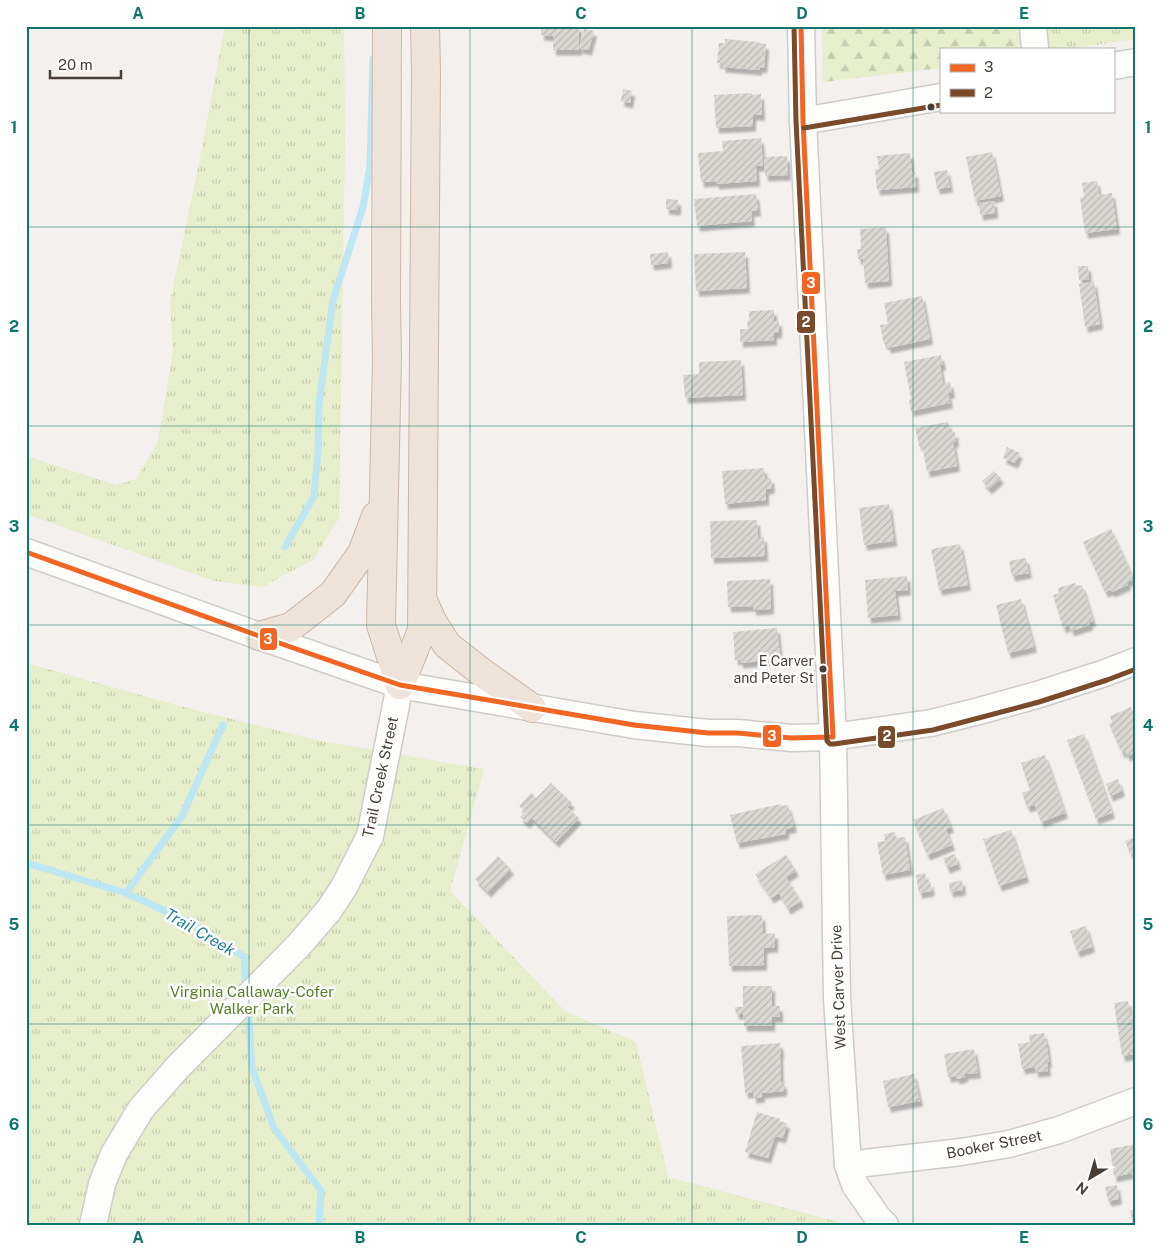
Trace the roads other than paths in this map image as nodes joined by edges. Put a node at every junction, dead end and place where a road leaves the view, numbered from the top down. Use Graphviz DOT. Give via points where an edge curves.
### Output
graph roads {
  1 [pos="387,26"];
  2 [pos="425,26"];
  3 [pos="800,26"];
  4 [pos="1033,26"];
  5 [pos="1035,48"];
  6 [pos="1136,62"];
  7 [pos="1114,66"];
  8 [pos="940,97"];
  9 [pos="803,121"];
  10 [pos="383,498"];
  11 [pos="26,552"];
  12 [pos="423,600"];
  13 [pos="259,636"];
  14 [pos="1136,661"];
  15 [pos="400,685"];
  16 [pos="532,708"];
  17 [pos="833,737"];
  18 [pos="1136,1101"];
  19 [pos="848,1165"];
  20 [pos="93,1225"];
  21 [pos="885,1225"];
  1 -- 10 [label="highway" via="387,360"];
  2 -- 12 [label="highway"];
  3 -- 9 [label="street, West Carver Drive"];
  4 -- 5 [label="street"];
  6 -- 7 [label="street"];
  8 -- 9 [label="street"];
  9 -- 17 [label="street, West Carver Drive"];
  10 -- 13 [label="highway" via="362,553 333,594 291,626"];
  10 -- 15 [label="highway" via="381,625"];
  11 -- 13 [label="street"];
  12 -- 15 [label="highway" via="422,630"];
  12 -- 16 [label="highway" via="447,645"];
  13 -- 15 [label="street"];
  14 -- 17 [label="street" via="979,711 931,723"];
  15 -- 16 [label="street"];
  15 -- 20 [label="street, Trail Creek Street" via="370,836 344,887 299,945 141,1108 114,1154 102,1184"];
  16 -- 17 [label="street" via="708,733"];
  17 -- 19 [label="street, West Carver Drive" via="837,998"];
  18 -- 19 [label="street, Booker Street" via="1059,1130 1009,1144"];
  19 -- 21 [label="street, West Carver Drive" via="855,1185"];
}
